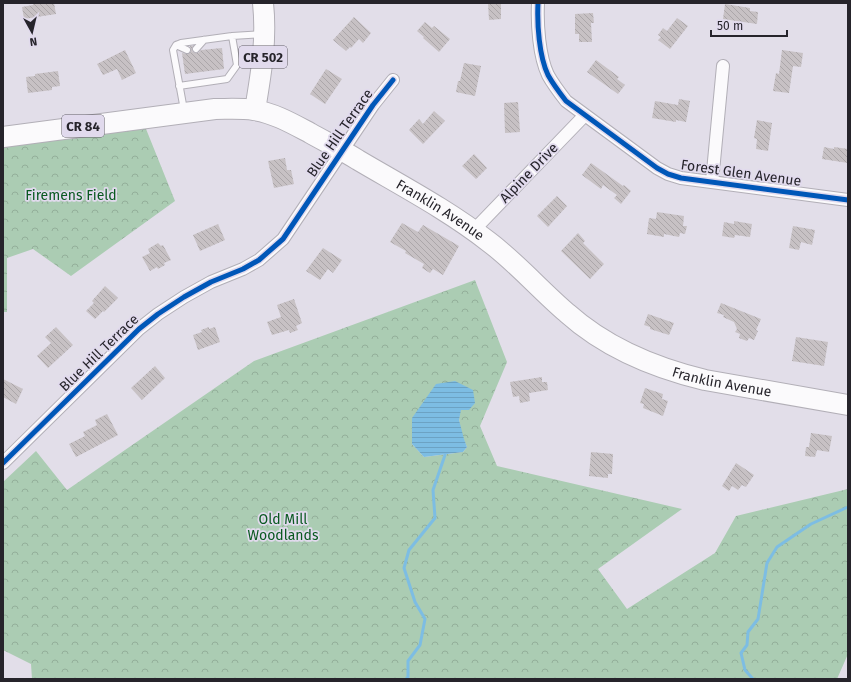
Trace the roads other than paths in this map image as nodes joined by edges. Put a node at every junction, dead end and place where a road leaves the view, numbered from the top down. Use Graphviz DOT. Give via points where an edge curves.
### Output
graph roads {
  1 [pos="263,3"];
  2 [pos="538,3"];
  3 [pos="265,34"];
  4 [pos="232,36"];
  5 [pos="204,40"];
  6 [pos="176,45"];
  7 [pos="196,49"];
  8 [pos="188,50"];
  9 [pos="723,66"];
  10 [pos="393,80"];
  11 [pos="179,86"];
  12 [pos="255,110"];
  13 [pos="184,113"];
  14 [pos="585,115"];
  15 [pos="3,137"];
  16 [pos="342,150"];
  17 [pos="712,182"];
  18 [pos="848,200"];
  19 [pos="474,230"];
  20 [pos="848,405"];
  21 [pos="3,463"];
  1 -- 3 [label="main road, CR 502"];
  2 -- 14 [label="street, Forest Glen Avenue" via="542,58 548,73 566,101"];
  3 -- 4 [label="lane"];
  3 -- 12 [label="main road, CR 502"];
  4 -- 5 [label="lane"];
  4 -- 11 [label="lane" via="237,65 227,79"];
  5 -- 6 [label="lane" via="181,42"];
  5 -- 7 [label="lane"];
  6 -- 8 [label="lane"];
  6 -- 11 [label="lane" via="173,50"];
  9 -- 17 [label="street"];
  10 -- 16 [label="street, Blue Hill Terrace"];
  11 -- 13 [label="lane"];
  12 -- 13 [label="main road, Franklin Avenue / CR 84" via="215,109"];
  12 -- 16 [label="main road, Franklin Avenue" via="290,123"];
  13 -- 15 [label="main road, Franklin Avenue / CR 84"];
  14 -- 17 [label="street, Forest Glen Avenue" via="662,171 681,178"];
  14 -- 19 [label="street, Alpine Drive"];
  16 -- 19 [label="main road, Franklin Avenue"];
  16 -- 21 [label="street, Blue Hill Terrace" via="283,239 259,260 184,297 139,329"];
  17 -- 18 [label="street, Forest Glen Avenue"];
  19 -- 20 [label="main road, Franklin Avenue" via="568,314 589,330 635,357 659,367 705,380"];
}
